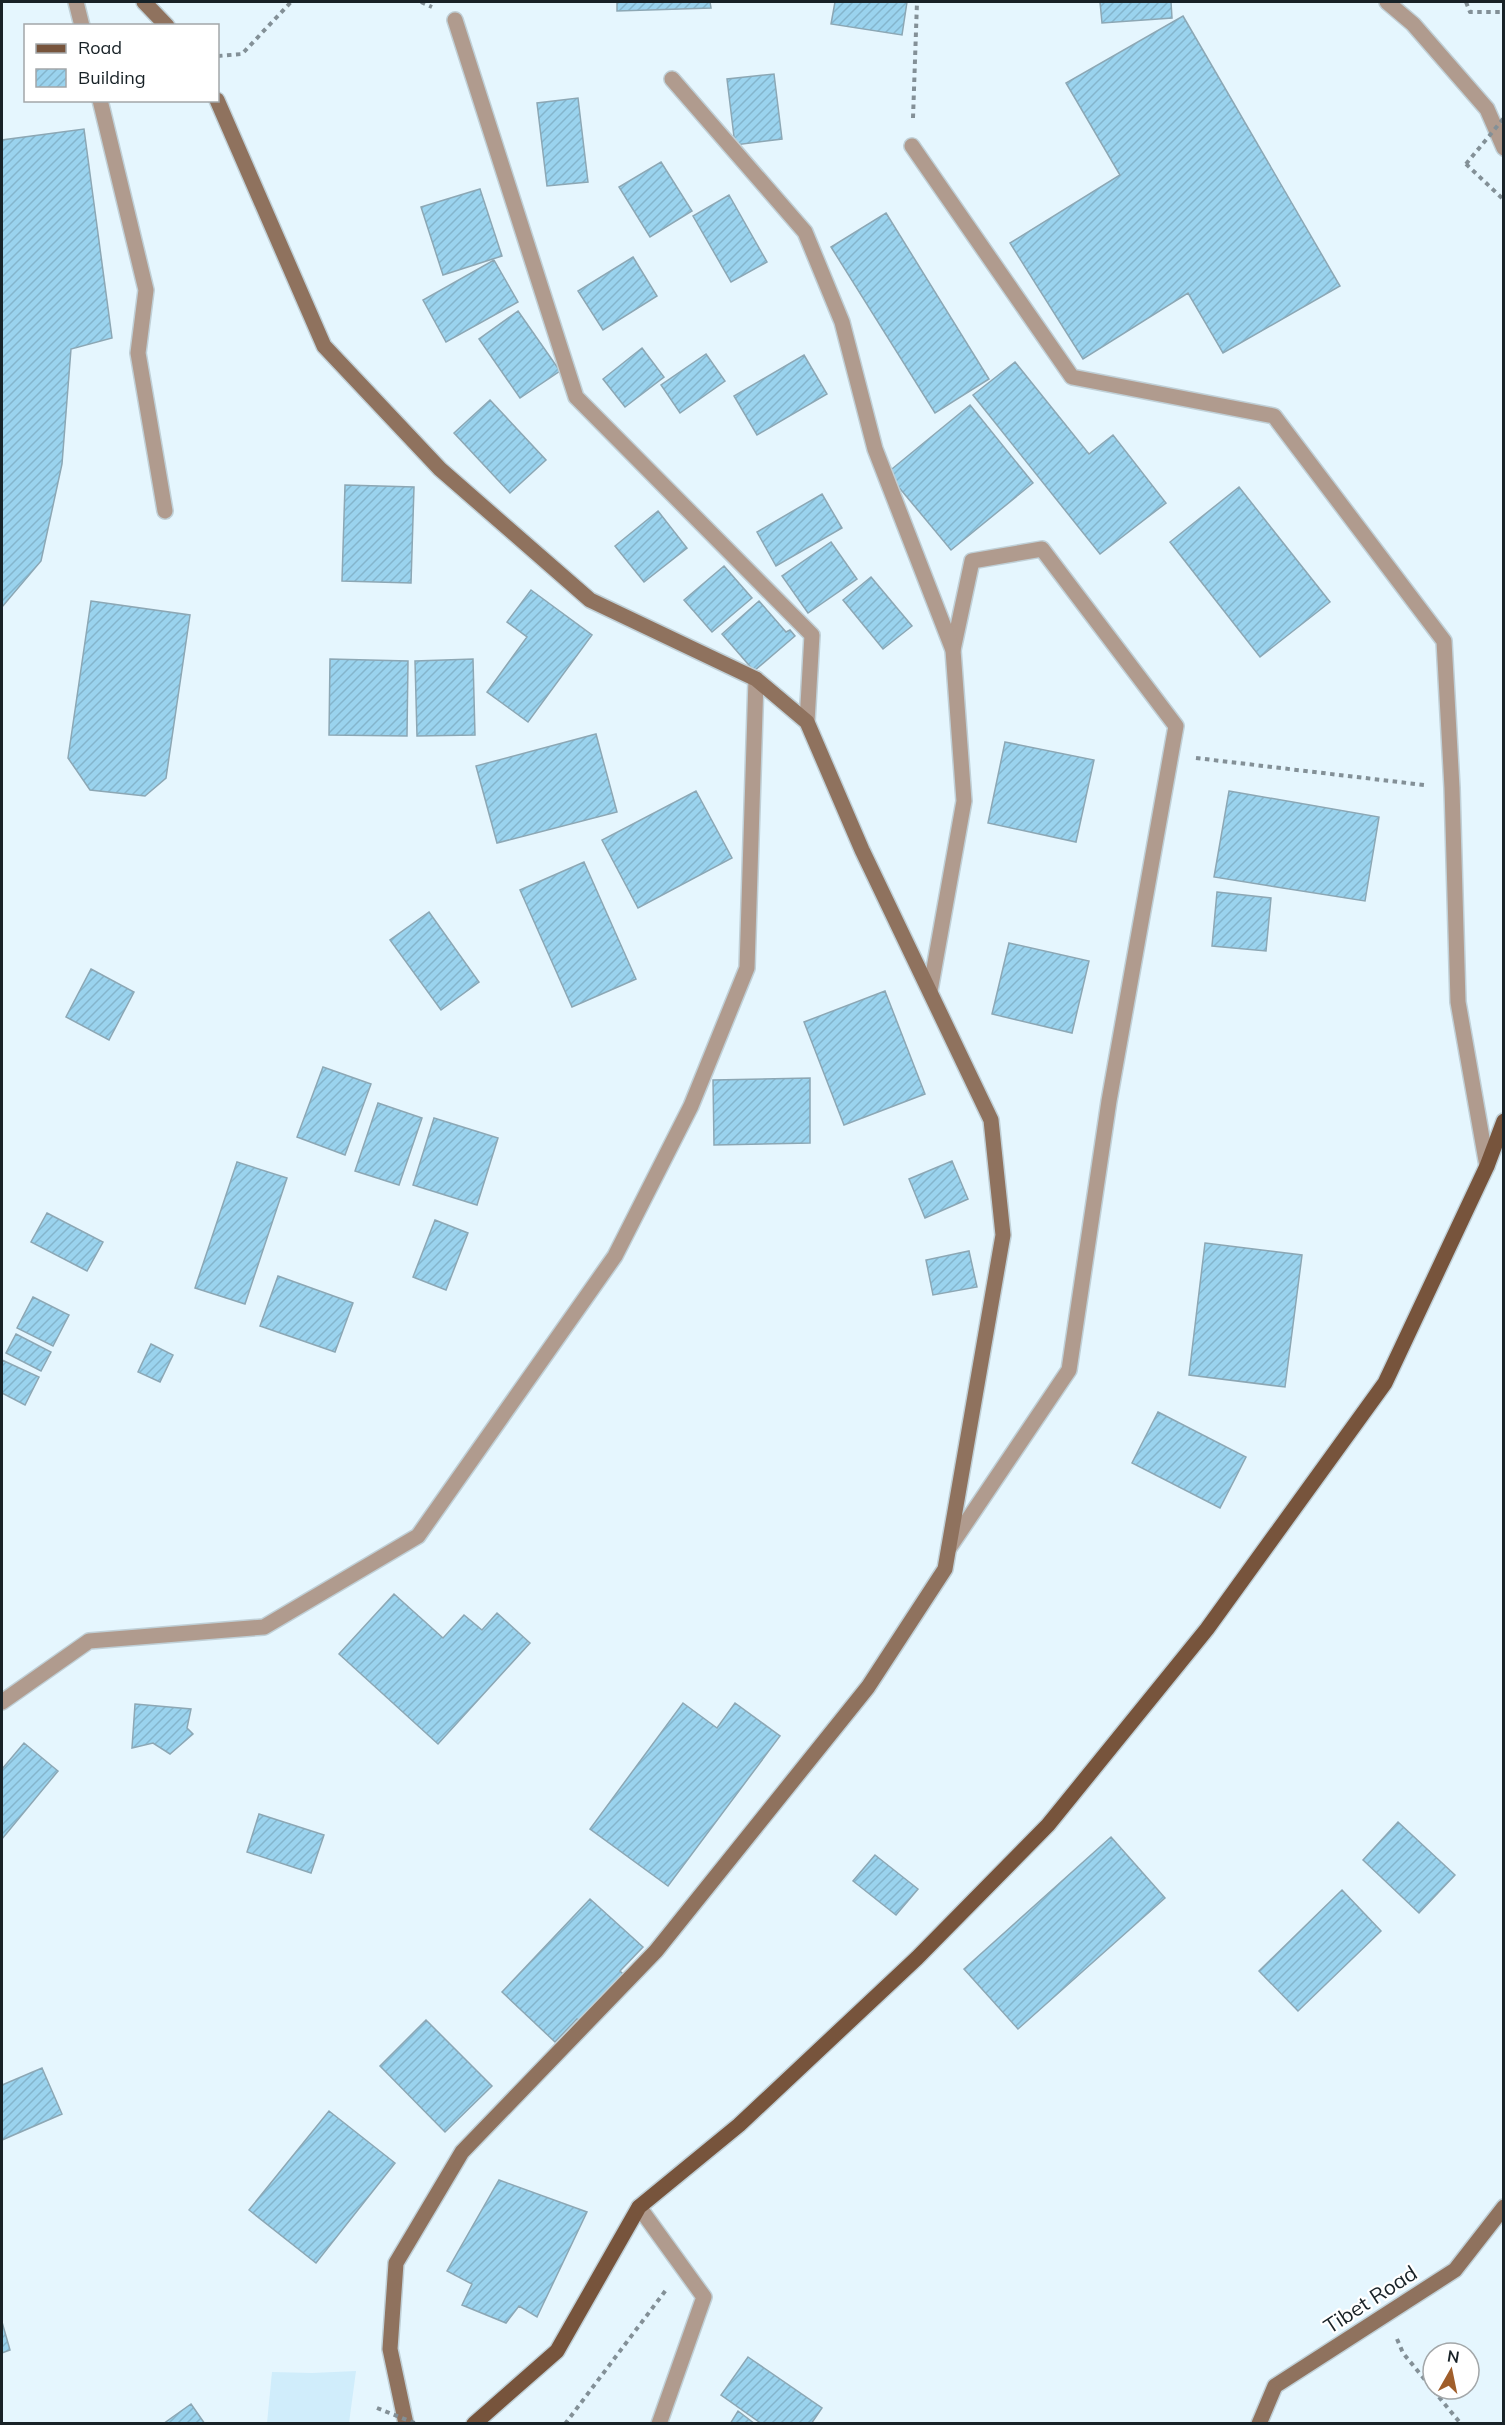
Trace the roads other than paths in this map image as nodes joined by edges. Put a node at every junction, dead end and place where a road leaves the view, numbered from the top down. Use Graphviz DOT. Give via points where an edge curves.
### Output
graph roads {
  1 [pos="76,2"];
  2 [pos="144,2"];
  3 [pos="1387,2"];
  4 [pos="455,20"];
  5 [pos="82,24"];
  6 [pos="166,24"];
  7 [pos="672,79"];
  8 [pos="100,102"];
  9 [pos="218,102"];
  10 [pos="912,146"];
  11 [pos="1503,148"];
  12 [pos="165,511"];
  13 [pos="953,650"];
  14 [pos="756,679"];
  15 [pos="807,722"];
  16 [pos="930,991"];
  17 [pos="1503,1121"];
  18 [pos="1487,1166"];
  19 [pos="949,1548"];
  20 [pos="2,1702"];
  21 [pos="639,2207"];
  22 [pos="1503,2207"];
  23 [pos="406,2424"];
  24 [pos="474,2424"];
  25 [pos="658,2424"];
  26 [pos="1259,2424"];
  1 -- 5 [label="street"];
  2 -- 6 [label="main road"];
  3 -- 11 [label="street" via="1413,24 1487,109"];
  4 -- 15 [label="street" via="576,397 812,635"];
  7 -- 13 [label="street" via="805,232 842,322 875,449"];
  8 -- 12 [label="street" via="146,290 138,353"];
  9 -- 14 [label="main road" via="324,346 440,469 590,600"];
  10 -- 18 [label="street" via="1072,377 1274,416 1444,641 1458,1002"];
  13 -- 16 [label="street" via="964,801"];
  13 -- 19 [label="street" via="972,561 1042,549 1176,726 1109,1101 1069,1370"];
  14 -- 15 [label="main road"];
  14 -- 20 [label="street" via="747,968 691,1106 615,1256 418,1536 264,1627 89,1641"];
  15 -- 16 [label="main road" via="862,850"];
  16 -- 19 [label="main road" via="992,1120 1003,1235"];
  17 -- 18 [label="main road"];
  18 -- 21 [label="main road" via="1385,1383 1207,1629 1048,1825 917,1958 739,2125"];
  19 -- 23 [label="main road" via="945,1569 868,1686 663,1942 462,2152 396,2263 390,2349"];
  21 -- 24 [label="main road" via="557,2351"];
  21 -- 25 [label="street" via="704,2297"];
  22 -- 26 [label="main road, Tibet Road" via="1455,2270 1275,2386"];
}
